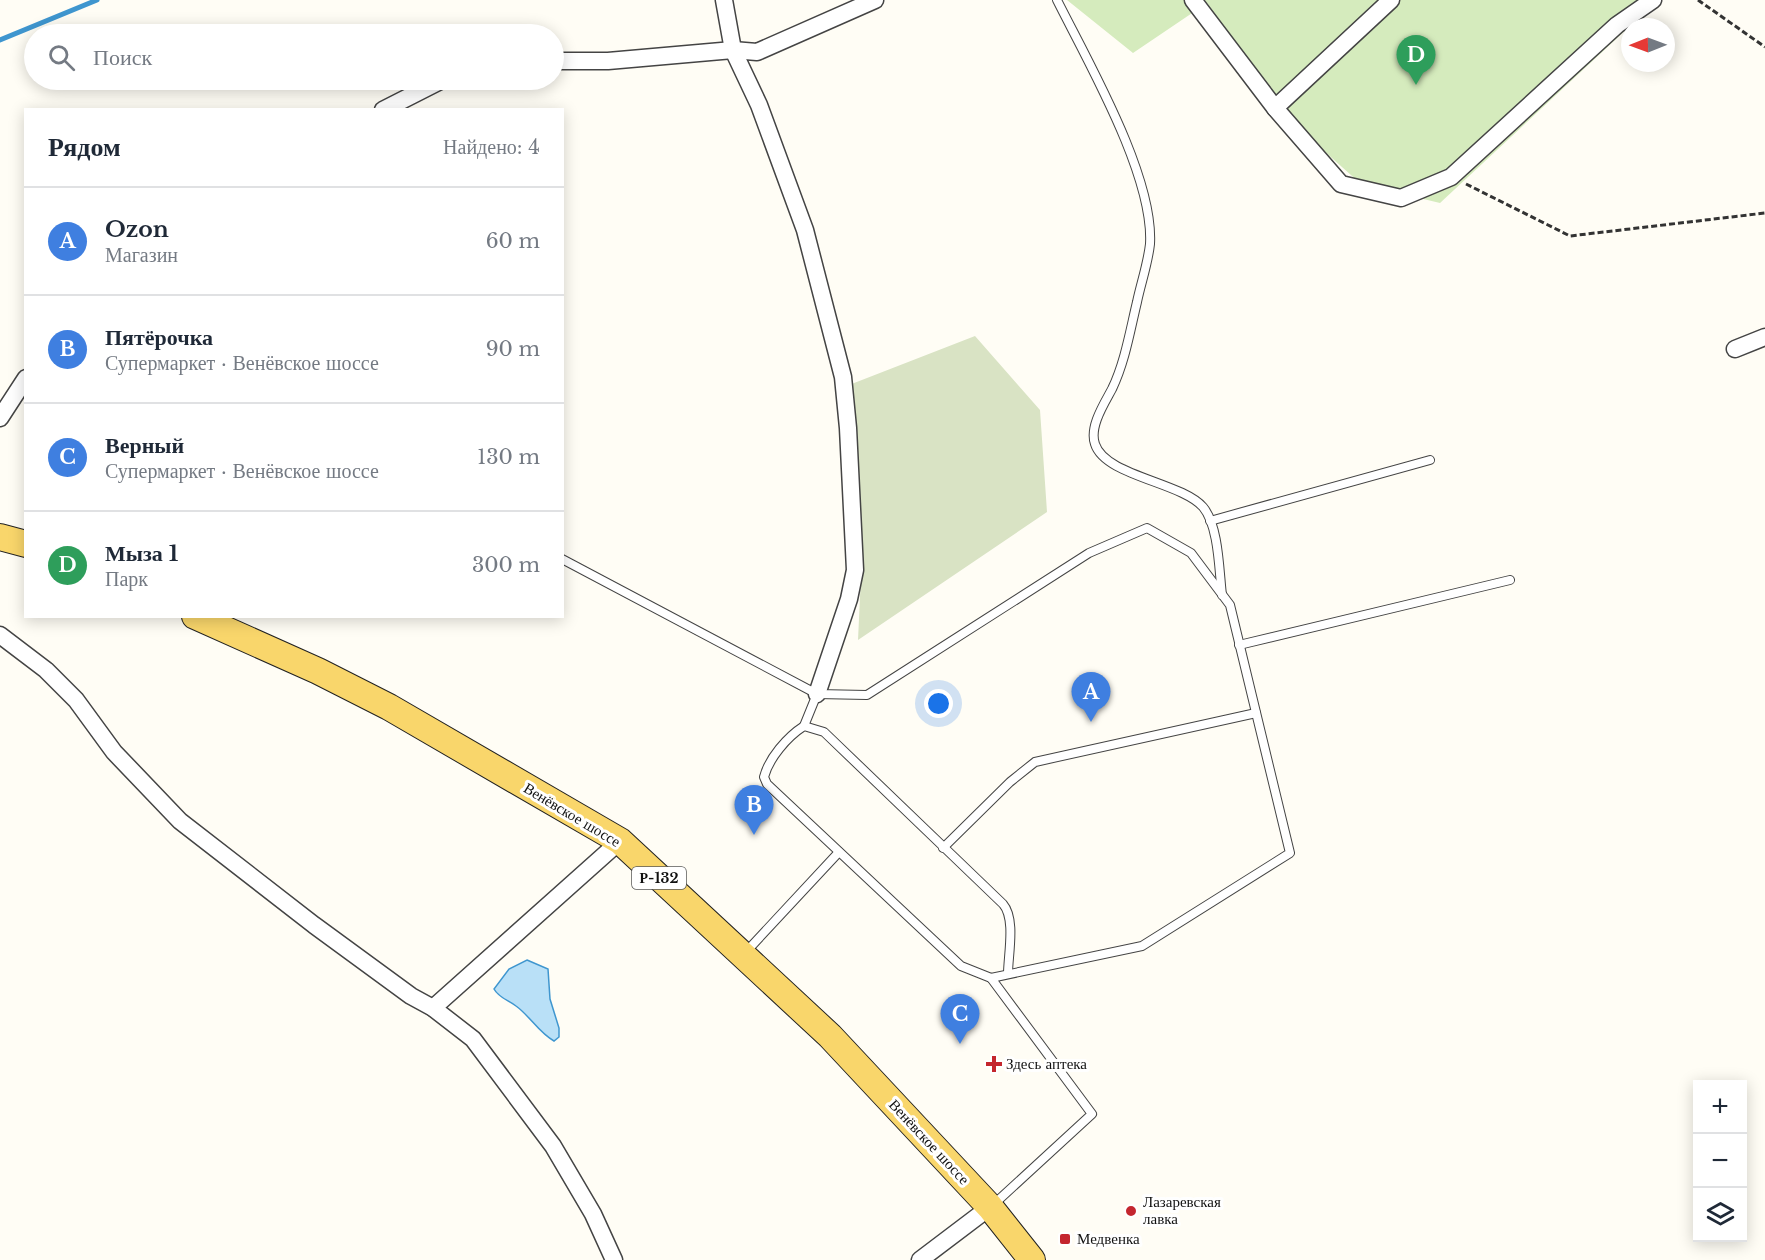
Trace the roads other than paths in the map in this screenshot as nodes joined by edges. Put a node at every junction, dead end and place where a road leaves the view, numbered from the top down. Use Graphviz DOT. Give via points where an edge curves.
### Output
graph roads {
  1 [pos="724,0"];
  2 [pos="875,0"];
  3 [pos="1057,0"];
  4 [pos="1193,0"];
  5 [pos="1392,0"];
  6 [pos="1653,0"];
  7 [pos="733,50"];
  8 [pos="564,61"];
  9 [pos="422,90"];
  10 [pos="387,108"];
  11 [pos="1275,108"];
  12 [pos="1765,338"];
  13 [pos="1735,349"];
  14 [pos="24,381"];
  15 [pos="0,418"];
  16 [pos="1430,460"];
  17 [pos="1210,521"];
  18 [pos="0,537"];
  19 [pos="24,543"];
  20 [pos="564,560"];
  21 [pos="1510,580"];
  22 [pos="1222,595"];
  23 [pos="199,618"];
  24 [pos="0,635"];
  25 [pos="1239,645"];
  26 [pos="817,694"];
  27 [pos="1256,713"];
  28 [pos="804,726"];
  29 [pos="620,841"];
  30 [pos="943,848"];
  31 [pos="839,852"];
  32 [pos="743,956"];
  33 [pos="1008,974"];
  34 [pos="991,978"];
  35 [pos="434,1008"];
  36 [pos="990,1207"];
  37 [pos="614,1260"];
  38 [pos="920,1260"];
  39 [pos="1032,1260"];
  1 -- 7 [label="street"];
  2 -- 7 [label="street" via="757,52"];
  3 -- 17 [label="lane" via="1123,136 1139,181 1149,230 1145,268 1124,353 1095,426 1094,442 1097,450 1112,462 1203,507"];
  4 -- 11 [label="street"];
  5 -- 11 [label="street"];
  6 -- 11 [label="street" via="1617,25 1451,177 1401,198 1341,184"];
  7 -- 8 [label="street"];
  7 -- 26 [label="street" via="759,105 805,230 843,376 855,570"];
  9 -- 10 [label="street"];
  12 -- 13 [label="street"];
  14 -- 15 [label="street"];
  16 -- 17 [label="lane"];
  17 -- 22 [label="lane"];
  18 -- 19 [label="main road"];
  20 -- 26 [label="lane"];
  21 -- 25 [label="lane"];
  22 -- 25 [label="lane" via="1230,606"];
  22 -- 26 [label="lane" via="1191,553 1147,528 1089,553 867,695"];
  23 -- 29 [label="main road, Венёвское шоссе / Р-132" via="389,707"];
  24 -- 35 [label="street" via="46,670 76,700 114,752 180,820 314,925 411,996"];
  25 -- 27 [label="lane"];
  26 -- 28 [label="lane"];
  27 -- 30 [label="lane" via="1035,762"];
  27 -- 33 [label="lane" via="1290,853 1142,946"];
  28 -- 30 [label="lane" via="824,732"];
  28 -- 31 [label="lane" via="772,758 764,777 777,795"];
  29 -- 32 [label="main road, Венёвское шоссе / Р-132"];
  29 -- 35 [label="street"];
  30 -- 33 [label="lane" via="1007,909"];
  31 -- 32 [label="lane"];
  31 -- 34 [label="lane" via="961,966"];
  32 -- 36 [label="main road, Венёвское шоссе / Р-132" via="830,1036"];
  33 -- 34 [label="lane"];
  34 -- 36 [label="lane" via="1092,1114"];
  35 -- 37 [label="street" via="473,1039 530,1114 593,1214"];
  36 -- 38 [label="street"];
  36 -- 39 [label="main road, Венёвское шоссе / Р-132"];
}
